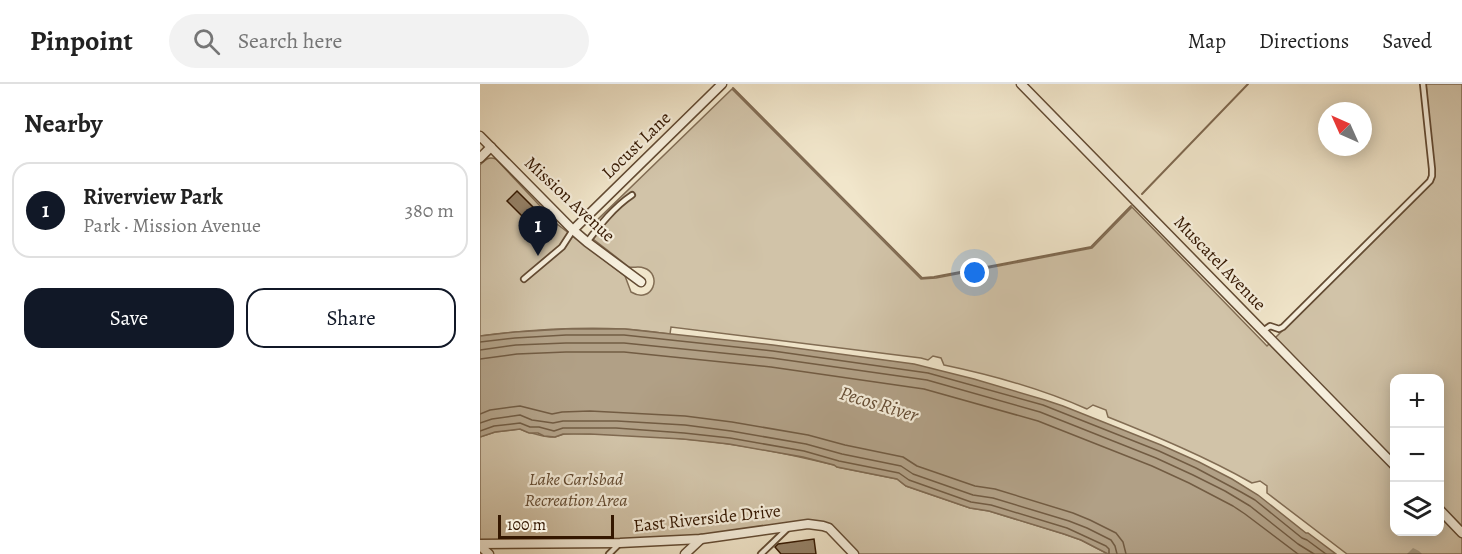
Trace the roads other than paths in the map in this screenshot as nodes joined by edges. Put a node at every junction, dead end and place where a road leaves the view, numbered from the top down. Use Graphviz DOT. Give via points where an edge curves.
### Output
graph roads {
  1 [pos="722,84"];
  2 [pos="1021,84"];
  3 [pos="1423,84"];
  4 [pos="480,136"];
  5 [pos="491,147"];
  6 [pos="480,158"];
  7 [pos="632,195"];
  8 [pos="573,230"];
  9 [pos="587,242"];
  10 [pos="524,279"];
  11 [pos="641,282"];
  12 [pos="1263,331"];
  13 [pos="1390,460"];
  14 [pos="1444,514"];
  15 [pos="790,526"];
  16 [pos="1462,533"];
  17 [pos="701,539"];
  18 [pos="620,543"];
  19 [pos="480,545"];
  20 [pos="846,546"];
  21 [pos="489,554"];
  22 [pos="609,554"];
  23 [pos="685,554"];
  24 [pos="762,554"];
  25 [pos="838,554"];
  26 [pos="854,554"];
  1 -- 8 [label="street, Locust Lane"];
  2 -- 12 [label="street, Muscatel Avenue"];
  3 -- 12 [label="lane" via="1430,181 1283,327 1270,326"];
  4 -- 5 [label="street, Mission Avenue"];
  5 -- 6 [label="street"];
  5 -- 8 [label="street, Mission Avenue"];
  7 -- 9 [label="lane"];
  8 -- 9 [label="street, Mission Avenue"];
  8 -- 10 [label="lane" via="562,248"];
  9 -- 11 [label="street, Mission Avenue"];
  12 -- 13 [label="street, Muscatel Avenue"];
  14 -- 16 [label="street"];
  15 -- 17 [label="street, East Riverside Drive"];
  15 -- 20 [label="street, East Riverside Drive" via="824,526"];
  15 -- 24 [label="lane"];
  17 -- 18 [label="street, East Riverside Drive"];
  17 -- 23 [label="street"];
  18 -- 19 [label="street, East Riverside Drive"];
  18 -- 22 [label="lane"];
  19 -- 21 [label="street"];
  20 -- 25 [label="street"];
  20 -- 26 [label="street, East Riverside Drive"];
}
